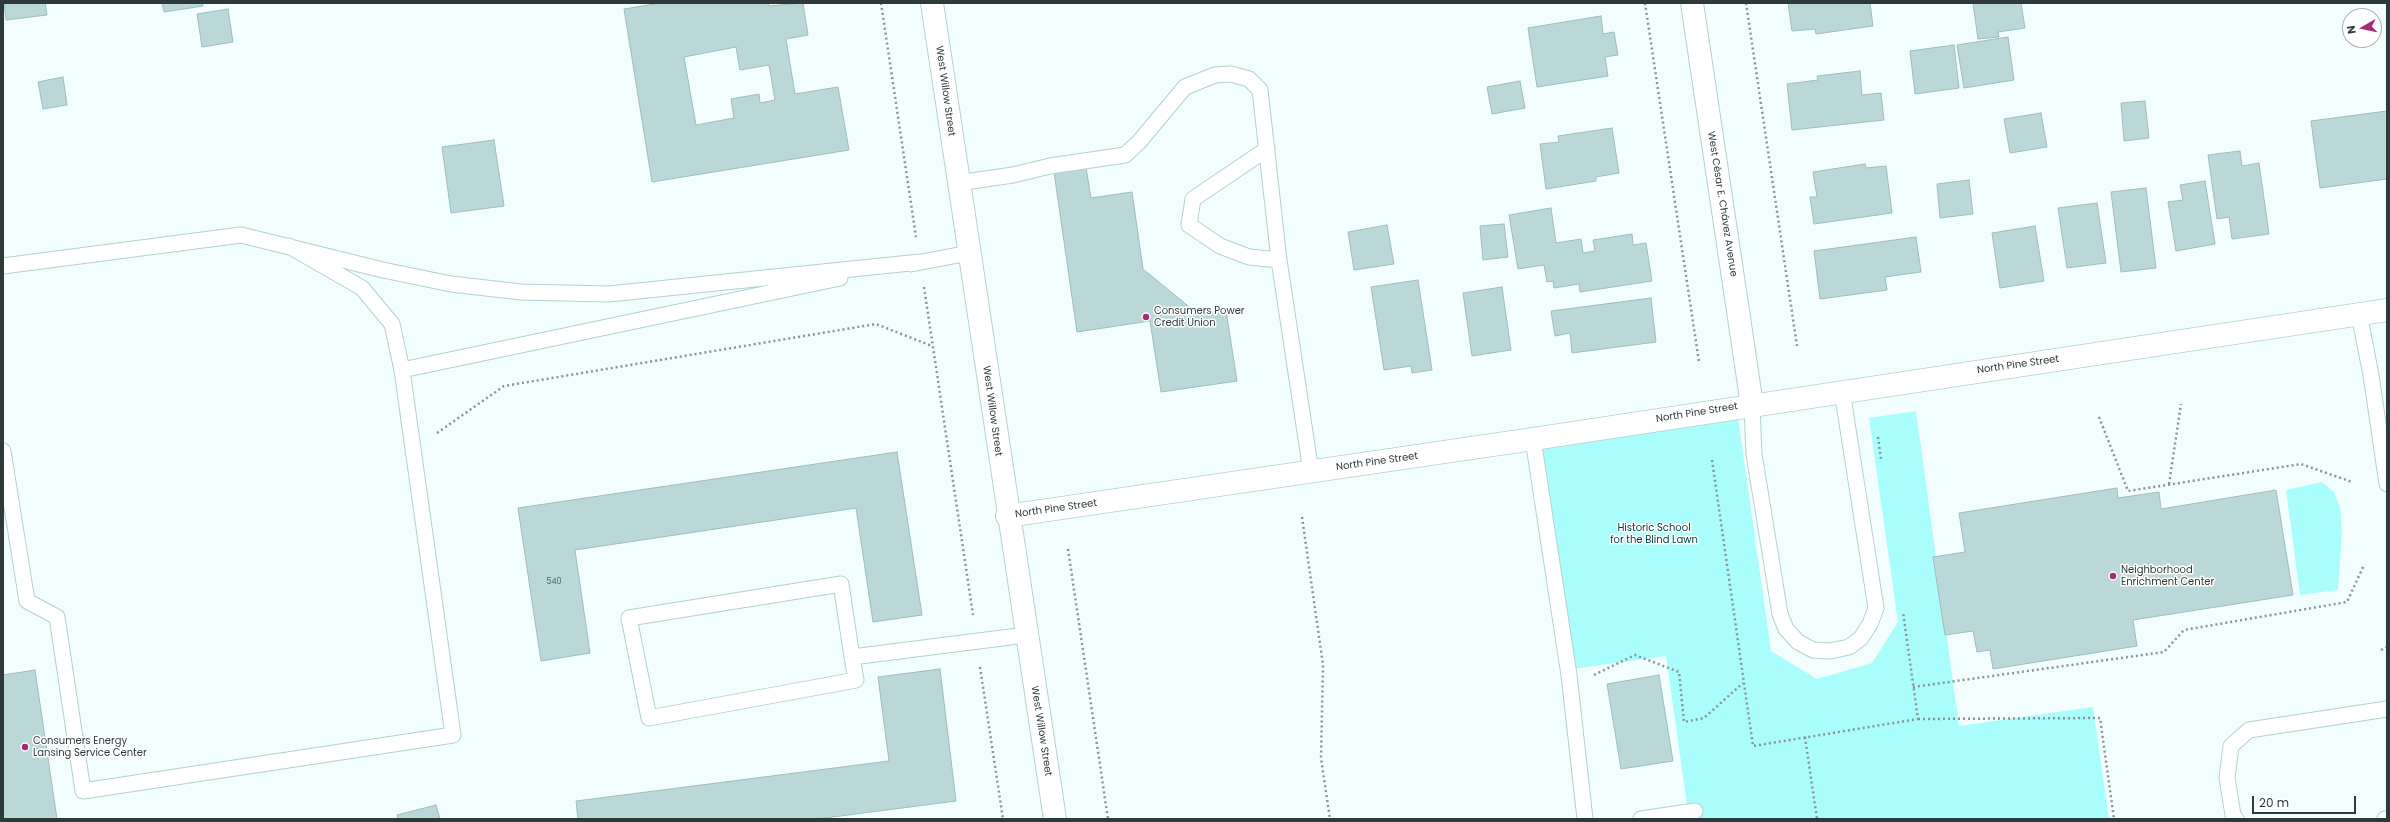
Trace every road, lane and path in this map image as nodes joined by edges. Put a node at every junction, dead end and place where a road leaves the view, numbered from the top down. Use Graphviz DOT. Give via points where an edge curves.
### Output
graph roads {
  1 [pos="881,3"];
  2 [pos="932,3"];
  3 [pos="1645,3"];
  4 [pos="1692,3"];
  5 [pos="1746,3"];
  6 [pos="1267,149"];
  7 [pos="958,183"];
  8 [pos="289,246"];
  9 [pos="969,253"];
  10 [pos="1279,260"];
  11 [pos="920,262"];
  12 [pos="3,266"];
  13 [pos="2387,310"];
  14 [pos="2359,314"];
  15 [pos="1797,346"];
  16 [pos="932,347"];
  17 [pos="1699,362"];
  18 [pos="402,370"];
  19 [pos="1842,391"];
  20 [pos="2181,404"];
  21 [pos="1752,405"];
  22 [pos="2099,417"];
  23 [pos="1533,439"];
  24 [pos="413,450"];
  25 [pos="3,451"];
  26 [pos="1311,472"];
  27 [pos="2352,482"];
  28 [pos="2169,484"];
  29 [pos="2387,484"];
  30 [pos="1007,516"];
  31 [pos="1302,517"];
  32 [pos="1068,549"];
  33 [pos="2364,564"];
  34 [pos="1026,635"];
  35 [pos="976,641"];
  36 [pos="2387,647"];
  37 [pos="2380,650"];
  38 [pos="852,657"];
  39 [pos="1588,678"];
  40 [pos="1744,683"];
  41 [pos="1913,687"];
  42 [pos="2387,709"];
  43 [pos="1918,719"];
  44 [pos="1804,737"];
  45 [pos="1695,811"];
  46 [pos="1003,819"];
  47 [pos="1055,819"];
  48 [pos="1108,819"];
  49 [pos="1330,819"];
  50 [pos="1585,819"];
  51 [pos="1641,819"];
  52 [pos="1817,819"];
  53 [pos="2114,819"];
  54 [pos="2236,819"];
  1 -- 11 [label="path"];
  2 -- 7 [label="street, West Willow Street"];
  3 -- 17 [label="path"];
  4 -- 21 [label="street, West César E. Chávez Avenue"];
  5 -- 15 [label="path"];
  6 -- 7 [label="lane" via="1260,90 1249,79 1232,74 1215,75 1185,87 1125,155"];
  6 -- 10 [label="lane"];
  6 -- 10 [label="lane" via="1193,199 1189,225 1220,246 1249,257"];
  7 -- 9 [label="street, West Willow Street"];
  8 -- 11 [label="lane" via="436,281 521,292 609,294"];
  8 -- 12 [label="lane" via="241,235"];
  8 -- 18 [label="lane" via="362,288 392,324"];
  9 -- 11 [label="lane"];
  9 -- 30 [label="street, West Willow Street"];
  10 -- 26 [label="lane"];
  11 -- 16 [label="path"];
  11 -- 18 [label="lane"];
  13 -- 14 [label="street, North Pine Street"];
  14 -- 19 [label="street, North Pine Street"];
  14 -- 29 [label="lane"];
  16 -- 24 [label="path" via="876,324 504,386"];
  16 -- 35 [label="path"];
  18 -- 24 [label="lane"];
  19 -- 21 [label="street, North Pine Street"];
  19 -- 21 [label="lane" via="1876,608 1861,638 1849,647 1830,651 1813,650 1798,642 1786,629 1780,614 1754,454"];
  20 -- 28 [label="path"];
  21 -- 23 [label="street, North Pine Street"];
  22 -- 28 [label="path" via="2128,491"];
  23 -- 26 [label="street, North Pine Street"];
  23 -- 50 [label="lane" via="1568,675"];
  24 -- 25 [label="lane" via="453,735 83,791 57,616 27,601"];
  26 -- 30 [label="street, North Pine Street"];
  27 -- 28 [label="path" via="2301,464"];
  30 -- 34 [label="street, West Willow Street"];
  31 -- 49 [label="path" via="1323,665 1321,758"];
  32 -- 48 [label="path"];
  33 -- 41 [label="path" via="2347,602 2184,630 2164,652"];
  34 -- 35 [label="lane"];
  34 -- 47 [label="street, West Willow Street"];
  35 -- 38 [label="lane"];
  35 -- 46 [label="path"];
  36 -- 37 [label="path"];
  38 -- 38 [label="lane" via="856,680 649,718 629,618 841,584"];
  39 -- 40 [label="path" via="1635,655 1679,672 1684,722 1704,718"];
  42 -- 54 [label="lane" via="2249,730 2231,746 2227,778 2233,815"];
  43 -- 53 [label="path" via="2100,718"];
  44 -- 52 [label="path"];
  45 -- 51 [label="lane"];
}
